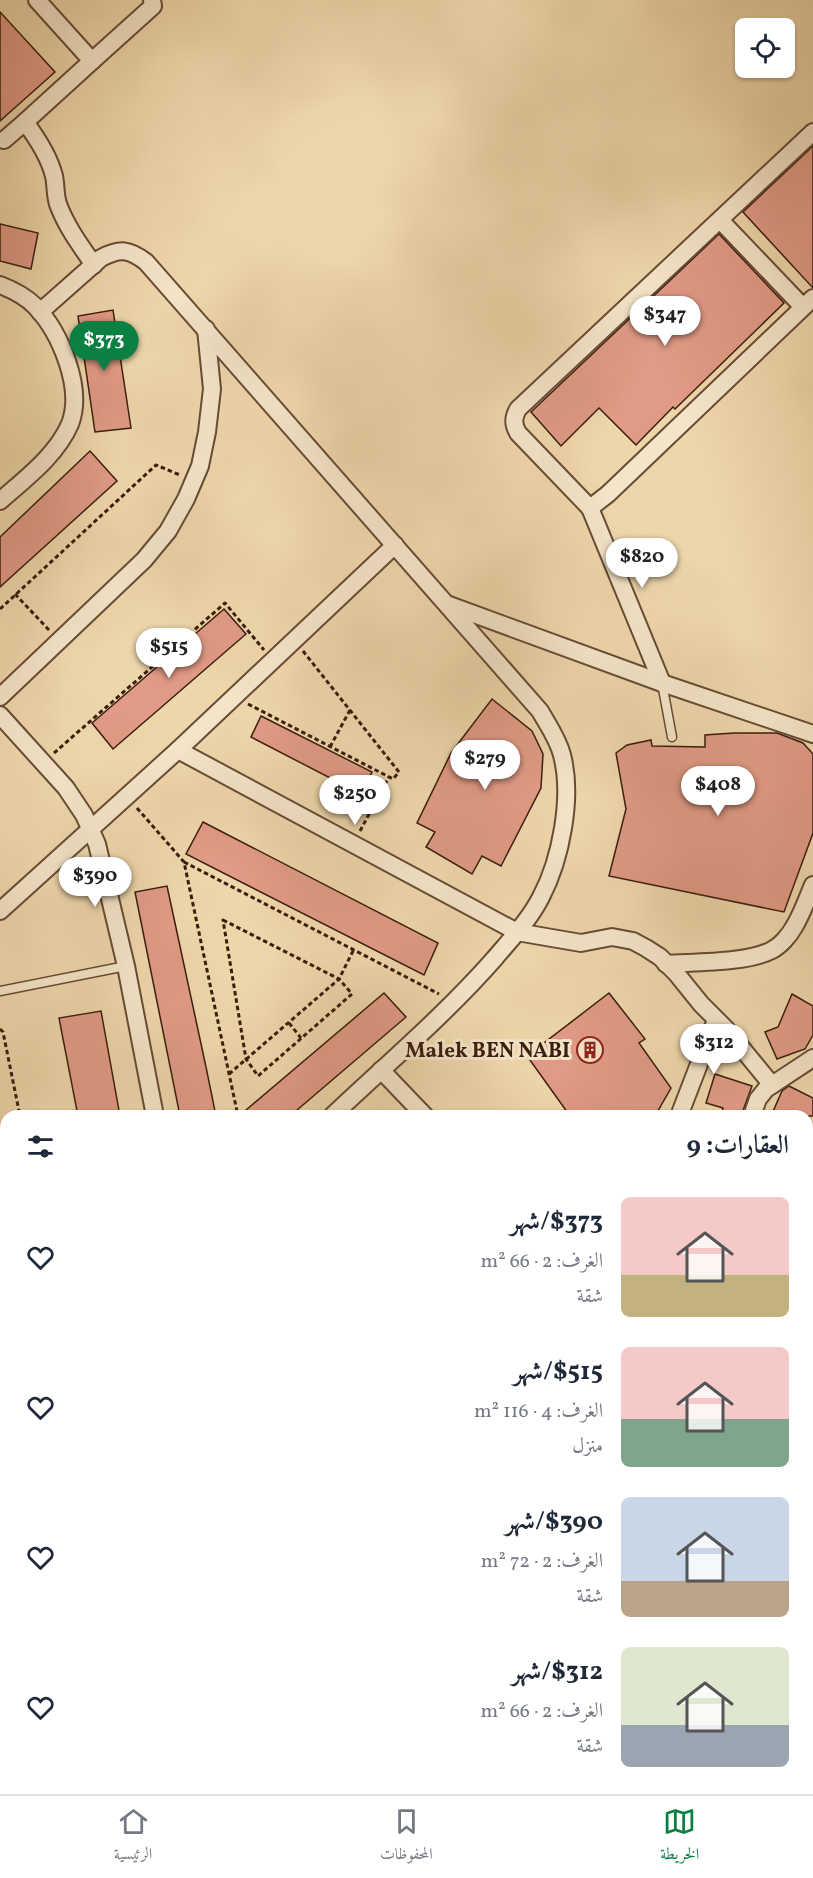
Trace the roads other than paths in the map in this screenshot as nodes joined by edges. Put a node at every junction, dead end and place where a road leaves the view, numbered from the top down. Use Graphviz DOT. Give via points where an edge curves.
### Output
graph roads {
  1 [pos="37,0"];
  2 [pos="152,0"];
  3 [pos="92,61"];
  4 [pos="25,122"];
  5 [pos="813,132"];
  6 [pos="4,140"];
  7 [pos="720,220"];
  8 [pos="93,265"];
  9 [pos="0,285"];
  10 [pos="808,302"];
  11 [pos="40,312"];
  12 [pos="206,329"];
  13 [pos="0,501"];
  14 [pos="590,508"];
  15 [pos="395,545"];
  16 [pos="447,604"];
  17 [pos="662,683"];
  18 [pos="0,697"];
  19 [pos="0,715"];
  20 [pos="813,734"];
  21 [pos="672,737"];
  22 [pos="178,750"];
  23 [pos="90,828"];
  24 [pos="813,885"];
  25 [pos="0,911"];
  26 [pos="517,933"];
  27 [pos="666,964"];
  28 [pos="126,966"];
  29 [pos="0,990"];
  30 [pos="717,1020"];
  31 [pos="813,1058"];
  32 [pos="381,1070"];
  33 [pos="772,1085"];
  34 [pos="154,1110"];
  35 [pos="338,1110"];
  36 [pos="418,1110"];
  37 [pos="681,1110"];
  38 [pos="754,1110"];
  1 -- 3 [label="street"];
  2 -- 3 [label="street" via="153,6"];
  3 -- 4 [label="street"];
  4 -- 6 [label="street"];
  4 -- 8 [label="street" via="38,138 53,174 64,218"];
  5 -- 7 [label="street"];
  7 -- 10 [label="street"];
  7 -- 14 [label="street" via="518,409 514,425 518,433"];
  8 -- 11 [label="street"];
  8 -- 12 [label="street" via="111,253 138,255"];
  9 -- 11 [label="street" via="14,290"];
  10 -- 14 [label="street"];
  11 -- 13 [label="street" via="52,327 70,368 74,400 70,422 57,447"];
  12 -- 15 [label="street"];
  12 -- 18 [label="street" via="212,389 207,432 200,466 186,499 168,531 144,560"];
  14 -- 17 [label="street"];
  15 -- 16 [label="street"];
  15 -- 22 [label="street"];
  16 -- 17 [label="street"];
  16 -- 26 [label="street" via="540,711 562,756 566,786 563,829 554,871"];
  17 -- 20 [label="street"];
  17 -- 21 [label="lane"];
  19 -- 23 [label="street" via="76,802"];
  22 -- 23 [label="street"];
  22 -- 26 [label="street"];
  23 -- 25 [label="street"];
  23 -- 28 [label="street" via="102,861"];
  24 -- 27 [label="street" via="794,928 773,950 737,959"];
  26 -- 27 [label="street" via="581,943 612,936 633,941"];
  26 -- 32 [label="street" via="468,989"];
  27 -- 30 [label="street"];
  28 -- 29 [label="lane"];
  28 -- 34 [label="street"];
  30 -- 33 [label="street"];
  30 -- 37 [label="street"];
  31 -- 33 [label="street"];
  32 -- 35 [label="street"];
  32 -- 36 [label="street"];
  33 -- 38 [label="street" via="758,1098"];
}
